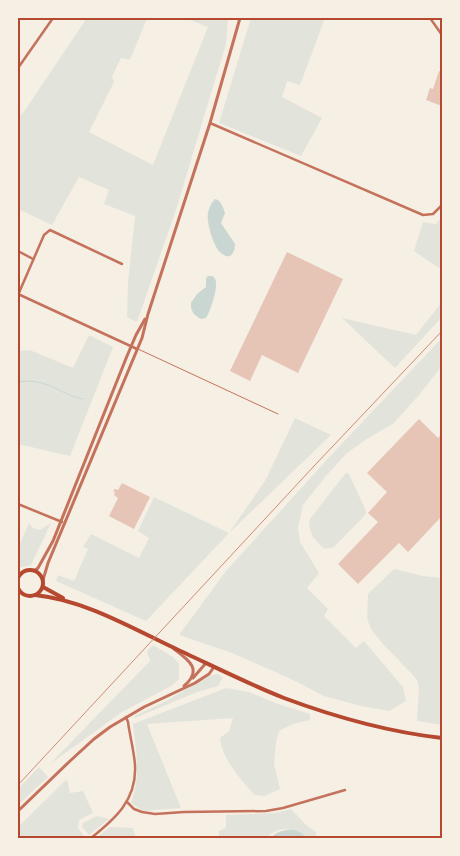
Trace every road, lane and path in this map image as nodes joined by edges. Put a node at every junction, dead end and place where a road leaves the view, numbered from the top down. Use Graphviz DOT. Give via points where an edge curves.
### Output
graph roads {
  1 [pos="53,18"];
  2 [pos="240,18"];
  3 [pos="430,18"];
  4 [pos="442,35"];
  5 [pos="18,68"];
  6 [pos="210,123"];
  7 [pos="442,205"];
  8 [pos="18,251"];
  9 [pos="33,258"];
  10 [pos="122,264"];
  11 [pos="18,294"];
  12 [pos="148,314"];
  13 [pos="131,346"];
  14 [pos="137,349"];
  15 [pos="278,414"];
  16 [pos="18,504"];
  17 [pos="63,523"];
  18 [pos="34,571"];
  19 [pos="18,577"];
  20 [pos="42,580"];
  21 [pos="18,587"];
  22 [pos="43,587"];
  23 [pos="35,595"];
  24 [pos="69,602"];
  25 [pos="172,647"];
  26 [pos="206,663"];
  27 [pos="214,667"];
  28 [pos="191,680"];
  29 [pos="180,690"];
  30 [pos="126,717"];
  31 [pos="442,738"];
  32 [pos="344,790"];
  33 [pos="127,802"];
  34 [pos="18,811"];
  35 [pos="90,838"];
  1 -- 5 [label="street"];
  2 -- 6 [label="street"];
  3 -- 4 [label="street"];
  6 -- 7 [label="street" via="423,215 433,214"];
  6 -- 12 [label="street"];
  8 -- 9 [label="street"];
  9 -- 10 [label="street" via="44,235 50,230"];
  9 -- 11 [label="street"];
  11 -- 13 [label="street"];
  12 -- 13 [label="street"];
  12 -- 14 [label="street"];
  13 -- 14 [label="street"];
  13 -- 17 [label="street"];
  14 -- 15 [label="lane"];
  14 -- 17 [label="street"];
  16 -- 17 [label="street"];
  17 -- 18 [label="street"];
  17 -- 20 [label="street"];
  18 -- 19 [label="main road"];
  18 -- 20 [label="main road"];
  19 -- 21 [label="main road"];
  20 -- 22 [label="main road"];
  21 -- 23 [label="main road" via="27,596"];
  22 -- 23 [label="main road"];
  22 -- 24 [label="main road"];
  23 -- 24 [label="main road"];
  24 -- 25 [label="main road"];
  25 -- 26 [label="main road"];
  25 -- 28 [label="street" via="190,663 194,670"];
  26 -- 27 [label="main road"];
  26 -- 28 [label="street"];
  27 -- 29 [label="street" via="209,674"];
  27 -- 31 [label="main road" via="266,691 322,711 394,730"];
  28 -- 29 [label="street"];
  29 -- 30 [label="street"];
  30 -- 33 [label="street" via="135,765 132,791"];
  30 -- 34 [label="street" via="94,739"];
  32 -- 33 [label="street" via="266,810 155,814 134,809"];
  33 -- 35 [label="street" via="111,822"];
}
